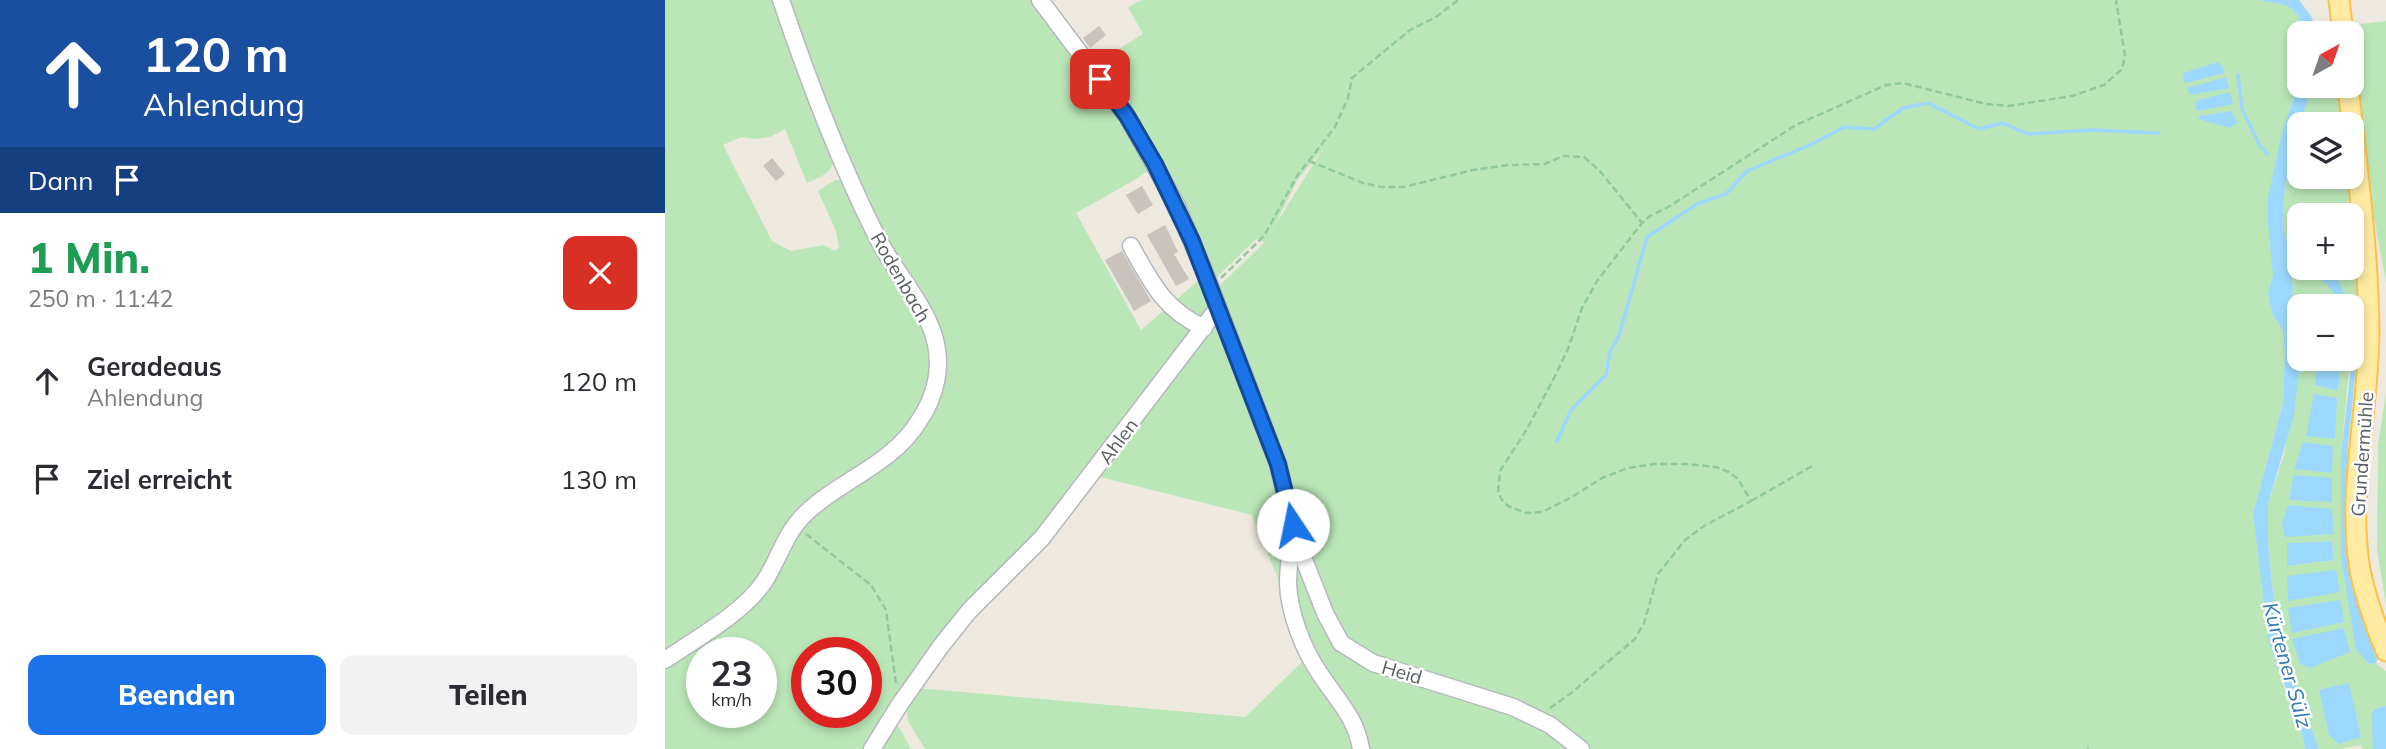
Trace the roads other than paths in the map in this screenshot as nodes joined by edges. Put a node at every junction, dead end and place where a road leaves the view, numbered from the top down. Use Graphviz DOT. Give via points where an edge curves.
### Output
graph roads {
  1 [pos="781,0"];
  2 [pos="1040,0"];
  3 [pos="2350,98"];
  4 [pos="1131,246"];
  5 [pos="1218,308"];
  6 [pos="1204,328"];
  7 [pos="1293,525"];
  8 [pos="2386,651"];
  9 [pos="665,660"];
  10 [pos="872,749"];
  11 [pos="1361,749"];
  12 [pos="1581,749"];
  1 -- 9 [label="street, Rodenbach" via="846,173 883,250 928,322 938,376 933,396 908,437 803,515 785,538 763,584 744,604"];
  2 -- 5 [label="street" via="1127,116 1176,204"];
  3 -- 8 [label="main road, Grundermühle" via="2359,165 2369,331 2357,494 2359,564"];
  4 -- 6 [label="street" via="1165,302"];
  5 -- 6 [label="street, Ahlen"];
  5 -- 7 [label="street" via="1278,464"];
  6 -- 10 [label="street, Ahlen" via="1049,529 969,611"];
  7 -- 11 [label="street" via="1289,583 1293,613 1310,658 1358,731"];
  7 -- 12 [label="street, Heid" via="1325,613 1341,643 1373,663 1466,690 1537,718"];
}
